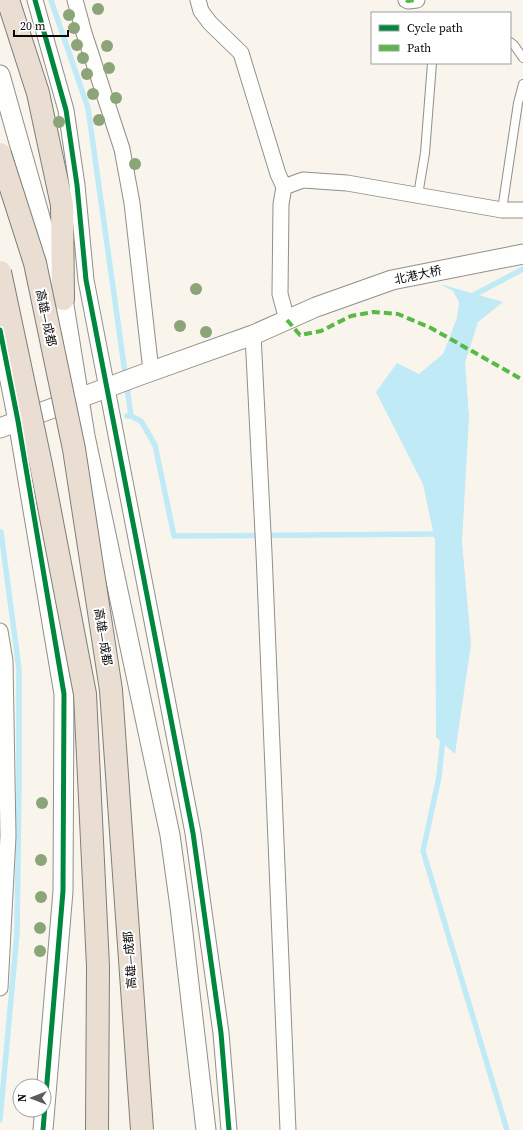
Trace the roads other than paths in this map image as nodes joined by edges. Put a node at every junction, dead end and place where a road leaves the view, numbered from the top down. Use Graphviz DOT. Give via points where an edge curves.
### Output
graph roads {
  1 [pos="8,0"];
  2 [pos="35,0"];
  3 [pos="75,0"];
  4 [pos="198,0"];
  5 [pos="406,0"];
  6 [pos="417,0"];
  7 [pos="511,43"];
  8 [pos="523,58"];
  9 [pos="432,64"];
  10 [pos="0,74"];
  11 [pos="523,84"];
  12 [pos="0,154"];
  13 [pos="284,187"];
  14 [pos="418,195"];
  15 [pos="502,210"];
  16 [pos="523,210"];
  17 [pos="523,254"];
  18 [pos="0,272"];
  19 [pos="63,299"];
  20 [pos="287,320"];
  21 [pos="0,330"];
  22 [pos="253,335"];
  23 [pos="145,374"];
  24 [pos="111,386"];
  25 [pos="80,398"];
  26 [pos="18,421"];
  27 [pos="0,428"];
  28 [pos="0,631"];
  29 [pos="0,988"];
  30 [pos="42,1130"];
  31 [pos="97,1130"];
  32 [pos="142,1130"];
  33 [pos="206,1130"];
  34 [pos="229,1130"];
  35 [pos="288,1130"];
  1 -- 19 [label="highway" via="38,93 62,206"];
  2 -- 24 [label="street" via="66,110 78,185 86,280"];
  3 -- 23 [label="street" via="123,157 132,203"];
  4 -- 13 [label="street" via="201,11 210,23 241,52"];
  5 -- 6 [label="street"];
  7 -- 8 [label="lane"];
  9 -- 14 [label="lane" via="425,153"];
  10 -- 19 [label="street"];
  11 -- 15 [label="lane"];
  12 -- 32 [label="highway, 高雄—成都, bridge" via="35,263 74,449 111,690"];
  13 -- 14 [label="street" via="303,180 347,183"];
  13 -- 20 [label="street" via="281,204 280,294"];
  14 -- 15 [label="street"];
  15 -- 16 [label="street"];
  17 -- 20 [label="street, 北港大桥" via="392,280 316,306"];
  18 -- 31 [label="highway, bridge" via="41,465 85,694 98,966"];
  19 -- 25 [label="street"];
  20 -- 22 [label="street, 北港大桥"];
  21 -- 26 [label="street"];
  22 -- 23 [label="street, 北港大桥"];
  22 -- 35 [label="street"];
  23 -- 24 [label="street, 北港大桥"];
  24 -- 25 [label="street, 北港大桥"];
  24 -- 34 [label="street" via="193,833 221,1033"];
  25 -- 26 [label="street, 北港大桥"];
  25 -- 33 [label="street" via="85,436 170,835"];
  26 -- 27 [label="street, 北港大桥"];
  26 -- 30 [label="street" via="64,694 63,891"];
  28 -- 29 [label="street" via="5,661 8,836"];
}
